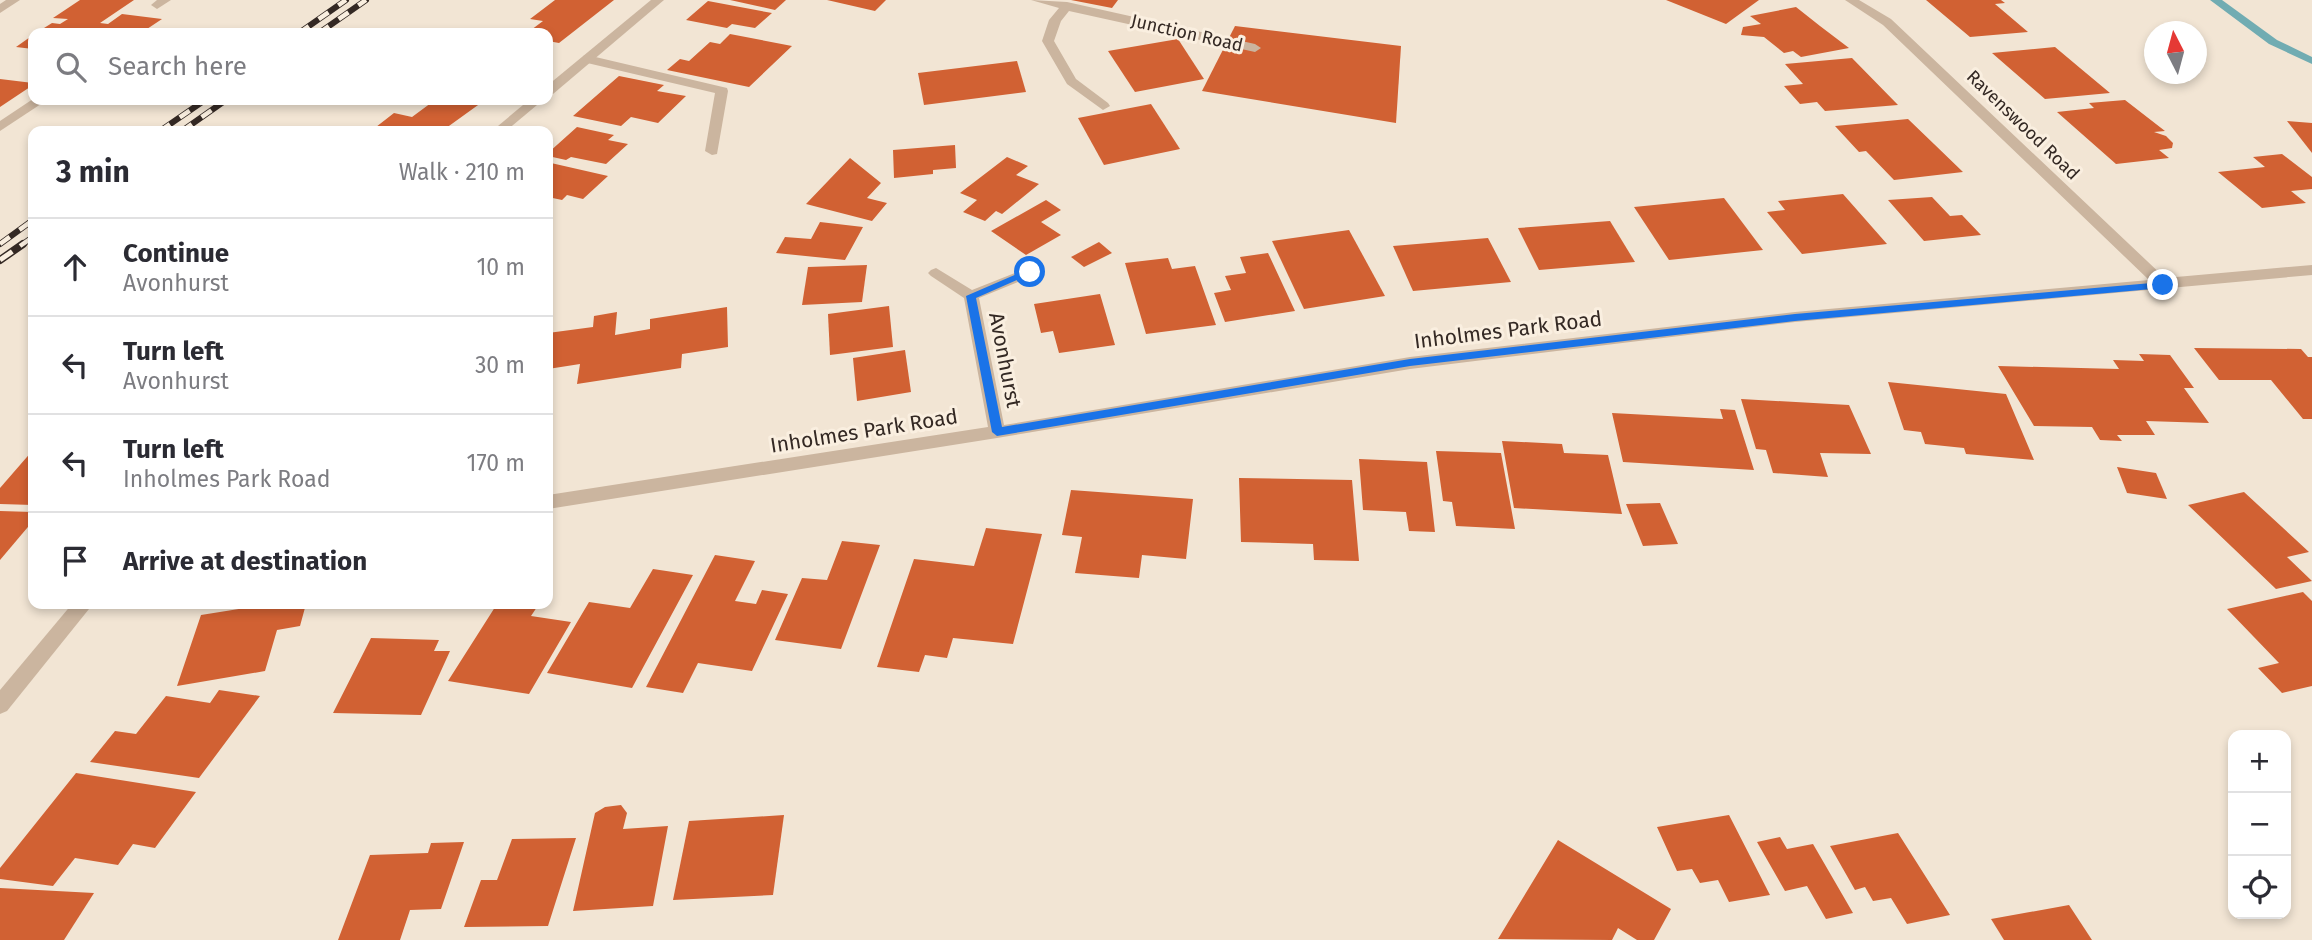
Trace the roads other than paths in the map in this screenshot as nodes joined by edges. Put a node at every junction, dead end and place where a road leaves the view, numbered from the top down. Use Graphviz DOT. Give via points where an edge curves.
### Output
graph roads {
  1 [pos="14,0"];
  2 [pos="659,0"];
  3 [pos="1037,0"];
  4 [pos="1852,0"];
  5 [pos="1067,6"];
  6 [pos="0,9"];
  7 [pos="1255,48"];
  8 [pos="587,59"];
  9 [pos="553,87"];
  10 [pos="33,105"];
  11 [pos="531,105"];
  12 [pos="1103,106"];
  13 [pos="504,126"];
  14 [pos="0,127"];
  15 [pos="712,151"];
  16 [pos="2312,270"];
  17 [pos="1030,272"];
  18 [pos="936,273"];
  19 [pos="2163,285"];
  20 [pos="971,296"];
  21 [pos="997,432"];
  22 [pos="553,501"];
  23 [pos="79,609"];
  24 [pos="0,705"];
  1 -- 6 [label="street"];
  2 -- 8 [label="street"];
  3 -- 5 [label="street, Junction Road"];
  4 -- 19 [label="street, Ravenswood Road" via="1887,22"];
  5 -- 7 [label="street, Junction Road"];
  5 -- 12 [label="street" via="1055,20 1048,41 1071,81"];
  8 -- 9 [label="street"];
  8 -- 15 [label="street" via="722,91"];
  10 -- 14 [label="street"];
  11 -- 13 [label="street"];
  16 -- 19 [label="street, Inholmes Park Road"];
  17 -- 20 [label="street, Avonhurst"];
  18 -- 20 [label="street, Avonhurst"];
  19 -- 21 [label="street, Inholmes Park Road" via="1795,317 1424,361"];
  20 -- 21 [label="street, Avonhurst"];
  21 -- 22 [label="street, Inholmes Park Road"];
  23 -- 24 [label="street"];
}
